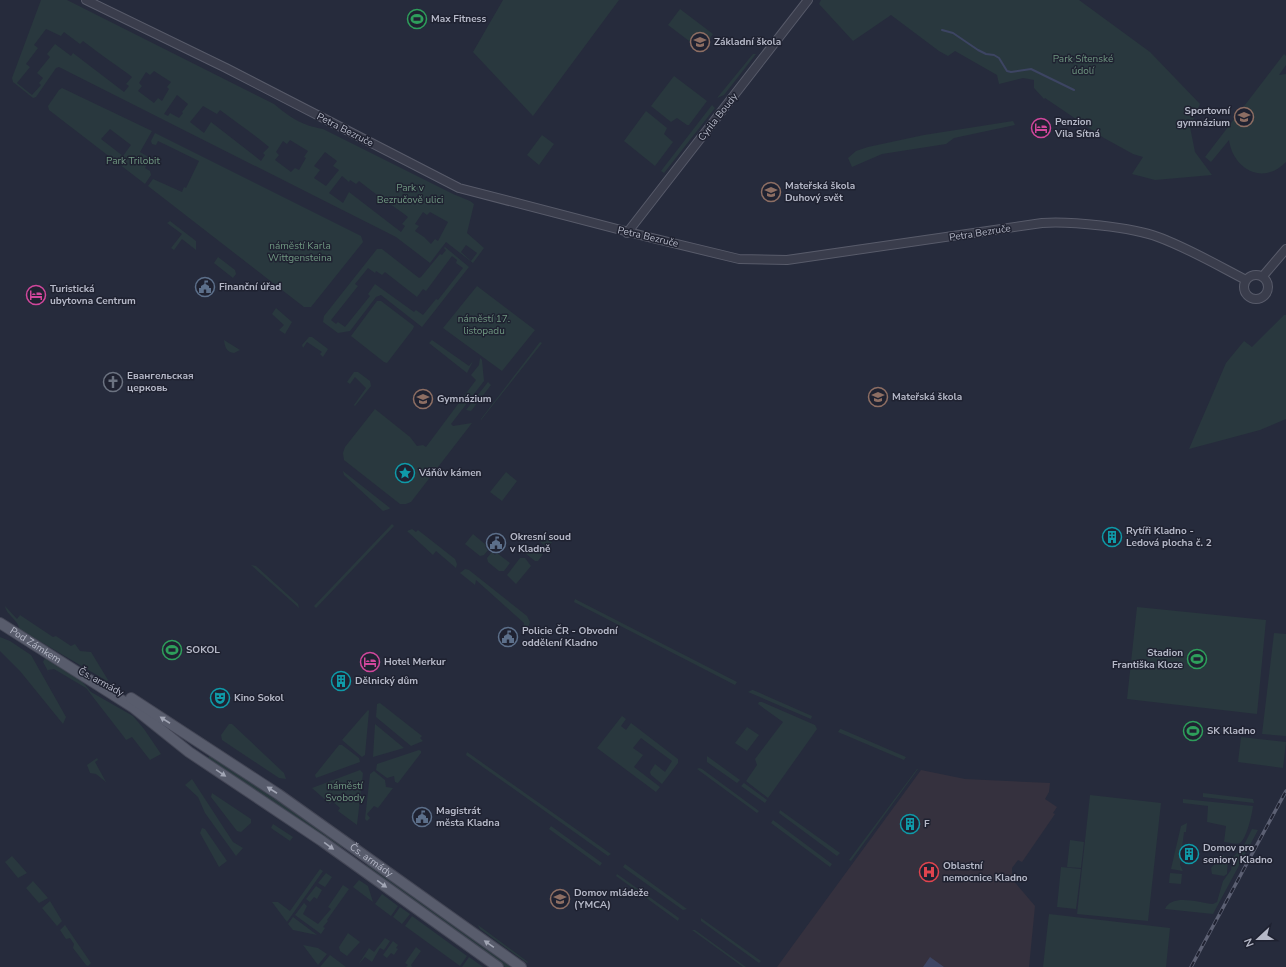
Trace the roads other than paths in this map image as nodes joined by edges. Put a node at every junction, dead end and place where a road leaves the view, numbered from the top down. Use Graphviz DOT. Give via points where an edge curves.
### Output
graph roads {
  1 [pos="86,0"];
  2 [pos="808,0"];
  3 [pos="627,233"];
  4 [pos="1286,249"];
  5 [pos="1263,276"];
  6 [pos="1246,280"];
  7 [pos="0,623"];
  8 [pos="71,666"];
  9 [pos="498,967"];
  10 [pos="521,967"];
  1 -- 3 [label="street, Petra Bezruče" via="226,68 459,188"];
  2 -- 3 [label="street, Cyrila Boudy"];
  3 -- 6 [label="street, Petra Bezruče" via="739,259 787,260 1064,222 1133,231 1157,237"];
  4 -- 5 [label="street"];
  5 -- 6 [label="street" via="1254,275"];
  5 -- 6 [label="street" via="1268,289 1265,295 1259,298 1252,298 1247,294 1244,286"];
  7 -- 8 [label="main road, Pod Zámkem"];
  8 -- 9 [label="main road, Čs. armády, one-way" via="134,708 189,752 322,840"];
  10 -- 8 [label="main road, Čs. armády, one-way" via="284,798 112,688"];
}
